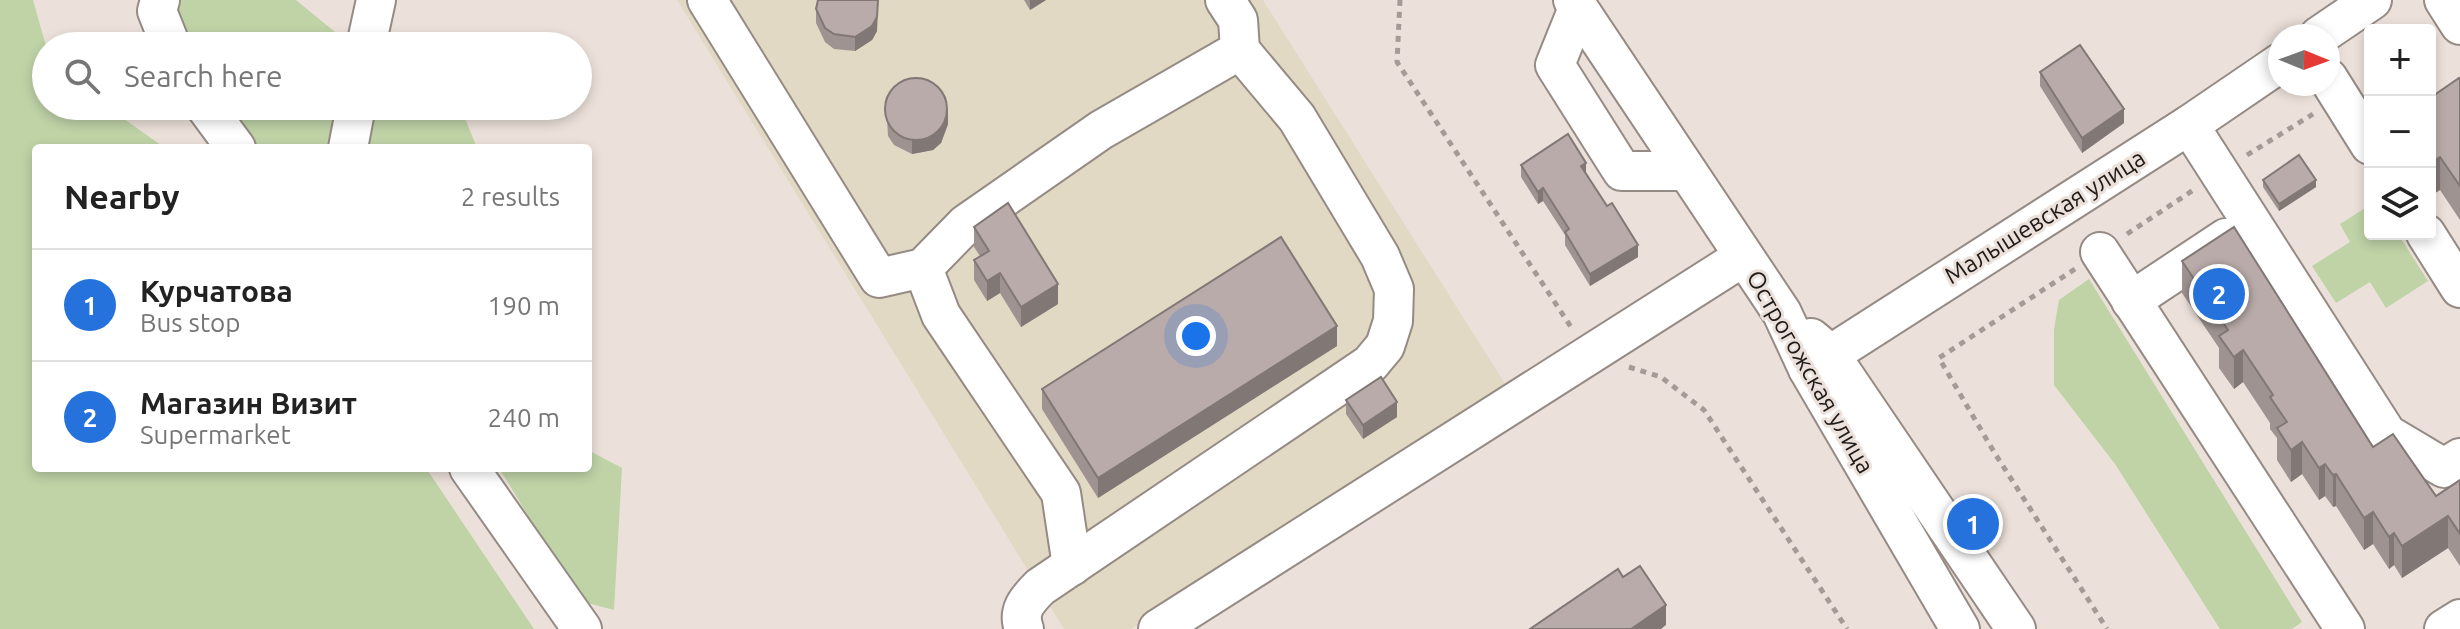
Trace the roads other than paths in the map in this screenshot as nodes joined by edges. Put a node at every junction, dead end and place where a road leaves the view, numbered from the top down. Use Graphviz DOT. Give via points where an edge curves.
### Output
graph roads {
  1 [pos="160,0"];
  2 [pos="376,0"];
  3 [pos="707,0"];
  4 [pos="1225,0"];
  5 [pos="2372,0"];
  6 [pos="2444,0"];
  7 [pos="1575,4"];
  8 [pos="2337,24"];
  9 [pos="2460,25"];
  10 [pos="165,32"];
  11 [pos="369,32"];
  12 [pos="1240,50"];
  13 [pos="2268,71"];
  14 [pos="2339,96"];
  15 [pos="215,120"];
  16 [pos="353,120"];
  17 [pos="2189,125"];
  18 [pos="2364,135"];
  19 [pos="233,144"];
  20 [pos="349,144"];
  21 [pos="1686,171"];
  22 [pos="2250,222"];
  23 [pos="2430,240"];
  24 [pos="2100,252"];
  25 [pos="1743,257"];
  26 [pos="923,268"];
  27 [pos="2460,288"];
  28 [pos="2131,301"];
  29 [pos="1818,361"];
  30 [pos="2460,458"];
  31 [pos="472,472"];
  32 [pos="1072,566"];
  33 [pos="2460,619"];
  34 [pos="1944,624"];
  35 [pos="582,629"];
  36 [pos="1024,629"];
  37 [pos="1158,629"];
  38 [pos="2016,629"];
  39 [pos="2345,629"];
  40 [pos="2444,629"];
  1 -- 10 [label="street" via="157,11"];
  2 -- 11 [label="street"];
  3 -- 26 [label="street" via="879,278"];
  4 -- 12 [label="street" via="1238,20"];
  5 -- 8 [label="street"];
  6 -- 9 [label="street"];
  7 -- 21 [label="street, Острогожская улица"];
  7 -- 21 [label="street" via="1555,65 1622,171"];
  12 -- 26 [label="street" via="1089,138 966,224"];
  12 -- 32 [label="street" via="1297,118 1380,256 1394,289 1389,334 1370,364"];
  13 -- 17 [label="street, Малышевская улица"];
  14 -- 18 [label="street"];
  15 -- 19 [label="street"];
  16 -- 20 [label="street"];
  17 -- 22 [label="street"];
  17 -- 29 [label="street, Малышевская улица"];
  21 -- 25 [label="street, Острогожская улица"];
  22 -- 28 [label="street"];
  22 -- 30 [label="street" via="2387,434 2444,468"];
  23 -- 27 [label="street"];
  24 -- 28 [label="street"];
  25 -- 29 [label="street, Острогожская улица"];
  25 -- 37 [label="street"];
  26 -- 32 [label="street" via="941,315 1061,493"];
  28 -- 39 [label="street"];
  29 -- 34 [label="street, Острогожская улица"];
  29 -- 38 [label="street"];
  31 -- 35 [label="street"];
  32 -- 36 [label="street" via="1026,601 1020,619"];
  33 -- 40 [label="street"];
}
